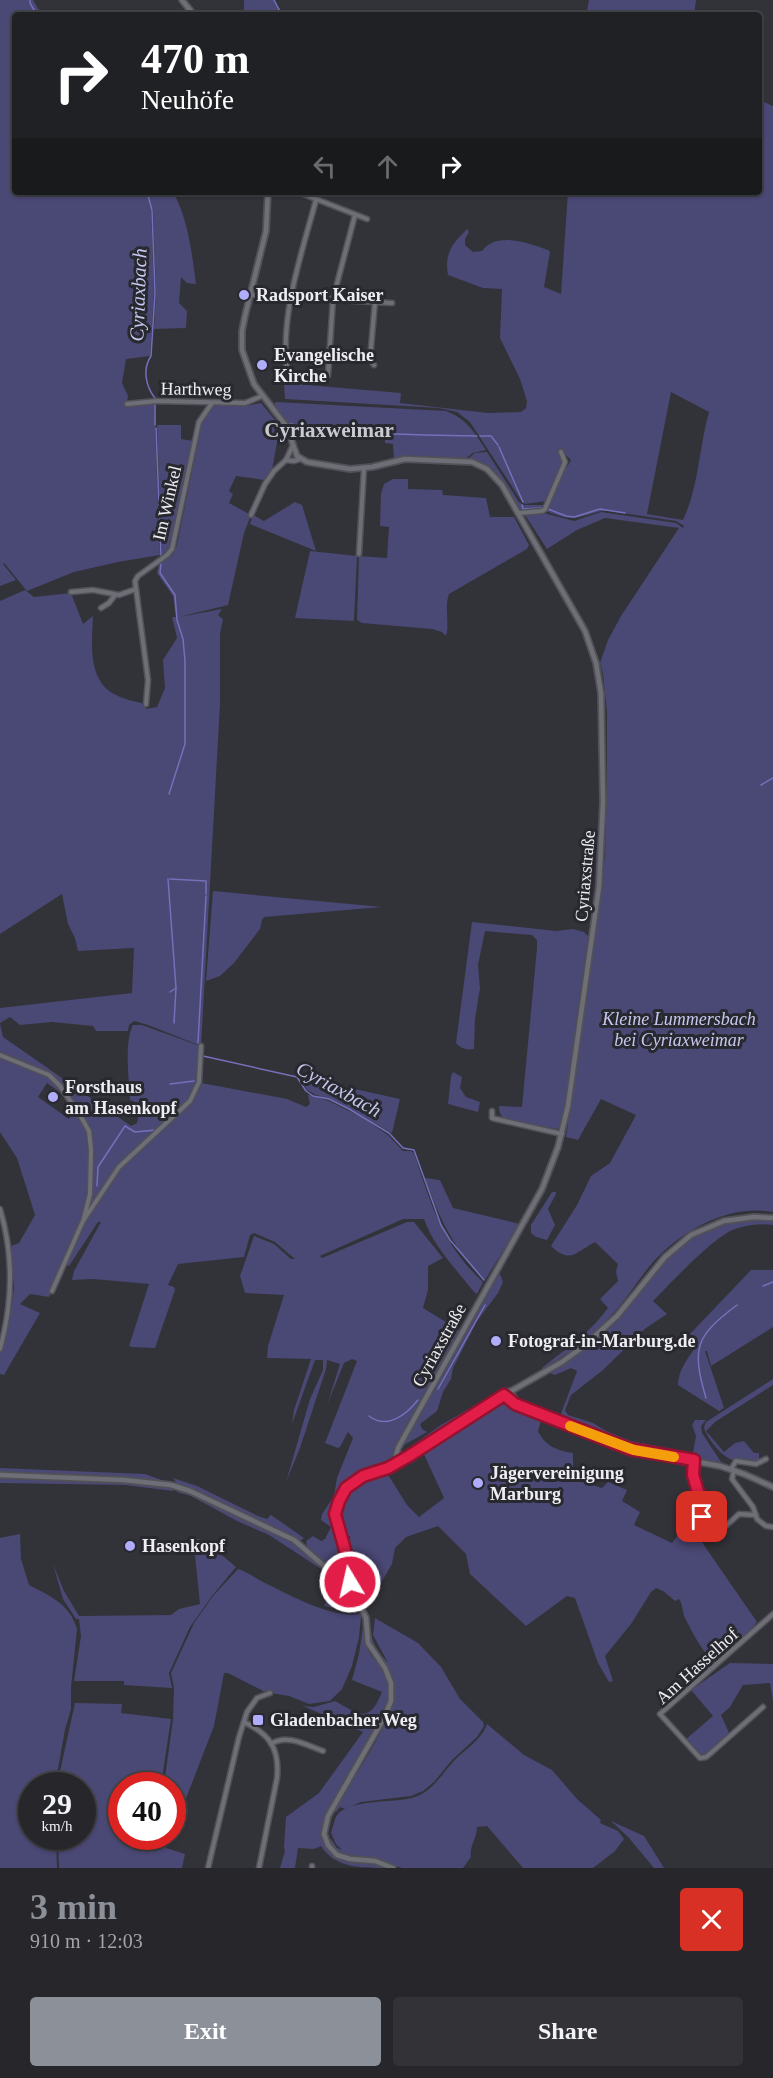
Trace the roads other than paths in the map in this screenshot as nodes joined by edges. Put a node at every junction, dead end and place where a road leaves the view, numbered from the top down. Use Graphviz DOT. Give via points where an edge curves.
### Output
graph roads {
  1 [pos="182,0"];
  2 [pos="192,12"];
  3 [pos="268,195"];
  4 [pos="305,195"];
  5 [pos="316,200"];
  6 [pos="355,215"];
  7 [pos="367,219"];
  8 [pos="250,295"];
  9 [pos="290,297"];
  10 [pos="333,299"];
  11 [pos="375,302"];
  12 [pos="392,303"];
  13 [pos="374,365"];
  14 [pos="288,375"];
  15 [pos="328,375"];
  16 [pos="262,396"];
  17 [pos="212,403"];
  18 [pos="128,404"];
  19 [pos="293,446"];
  20 [pos="561,452"];
  21 [pos="300,459"];
  22 [pos="286,460"];
  23 [pos="363,468"];
  24 [pos="519,513"];
  25 [pos="251,515"];
  26 [pos="359,554"];
  27 [pos="136,589"];
  28 [pos="71,592"];
  29 [pos="115,595"];
  30 [pos="101,608"];
  31 [pos="146,704"];
  32 [pos="201,1046"];
  33 [pos="0,1055"];
  34 [pos="492,1111"];
  35 [pos="562,1134"];
  36 [pos="0,1209"];
  37 [pos="773,1218"];
  38 [pos="83,1221"];
  39 [pos="52,1291"];
  40 [pos="0,1349"];
  41 [pos="510,1391"];
  42 [pos="504,1395"];
  43 [pos="519,1406"];
  44 [pos="694,1460"];
  45 [pos="766,1460"];
  46 [pos="398,1463"];
  47 [pos="732,1470"];
  48 [pos="0,1475"];
  49 [pos="773,1487"];
  50 [pos="756,1515"];
  51 [pos="702,1517"];
  52 [pos="773,1527"];
  53 [pos="718,1533"];
  54 [pos="350,1582"];
  55 [pos="773,1614"];
  56 [pos="270,1693"];
  57 [pos="763,1707"];
  58 [pos="244,1722"];
  59 [pos="271,1744"];
  60 [pos="323,1751"];
  61 [pos="208,1868"];
  62 [pos="259,1868"];
  63 [pos="393,1868"];
  1 -- 2 [label="street"];
  3 -- 8 [label="street" via="266,231"];
  4 -- 5 [label="street"];
  5 -- 6 [label="street"];
  5 -- 9 [label="street"];
  6 -- 7 [label="street"];
  6 -- 10 [label="street"];
  8 -- 9 [label="street"];
  8 -- 16 [label="street" via="242,350 250,377"];
  9 -- 10 [label="street"];
  9 -- 14 [label="street"];
  10 -- 11 [label="street"];
  10 -- 15 [label="street"];
  11 -- 12 [label="street"];
  11 -- 13 [label="street" via="370,359"];
  16 -- 17 [label="street, Harthweg" via="245,403"];
  16 -- 19 [label="street" via="287,427"];
  17 -- 18 [label="street, Harthweg"];
  17 -- 27 [label="street, Im Winkel" via="199,422 172,549 135,578"];
  19 -- 21 [label="street"];
  19 -- 22 [label="street"];
  20 -- 24 [label="street" via="565,462 545,509"];
  21 -- 22 [label="street, Cyriaxstraße"];
  21 -- 23 [label="street, Cyriaxstraße"];
  22 -- 25 [label="street" via="265,484"];
  23 -- 24 [label="street, Cyriaxstraße" via="412,459 478,464 499,480"];
  23 -- 26 [label="street"];
  24 -- 35 [label="street, Cyriaxstraße" via="585,631 601,693 603,793 599,887"];
  27 -- 29 [label="street"];
  27 -- 31 [label="street" via="148,680"];
  28 -- 29 [label="street" via="93,590"];
  29 -- 30 [label="street"];
  32 -- 38 [label="street" via="199,1082 190,1101 119,1167"];
  33 -- 38 [label="street" via="50,1076 68,1096 88,1131 90,1194"];
  34 -- 35 [label="street" via="492,1118"];
  35 -- 46 [label="street, Cyriaxstraße" via="542,1189 398,1448"];
  36 -- 40 [label="street" via="11,1277 10,1309"];
  37 -- 41 [label="street" via="740,1218 691,1235 665,1257 617,1316 584,1346"];
  38 -- 39 [label="street"];
  41 -- 42 [label="street"];
  41 -- 43 [label="street"];
  42 -- 43 [label="street"];
  42 -- 46 [label="street"];
  43 -- 44 [label="street" via="630,1449"];
  44 -- 47 [label="street"];
  44 -- 51 [label="street" via="693,1475"];
  45 -- 47 [label="street" via="756,1464 736,1461"];
  46 -- 54 [label="street" via="355,1481 339,1501 335,1514"];
  47 -- 49 [label="street"];
  47 -- 50 [label="street" via="732,1479"];
  48 -- 54 [label="street" via="171,1485 294,1540 338,1578"];
  50 -- 52 [label="street" via="762,1523"];
  50 -- 53 [label="street" via="740,1514"];
  54 -- 63 [label="street" via="366,1618 368,1643 390,1678 392,1696 363,1757 328,1816 324,1834 330,1849 339,1857 375,1861"];
  55 -- 57 [label="street, Am Hasselhof" via="660,1714 703,1758"];
  56 -- 58 [label="street" via="252,1702"];
  58 -- 59 [label="street" via="263,1733"];
  58 -- 61 [label="street"];
  59 -- 60 [label="street" via="286,1739"];
  59 -- 62 [label="street" via="278,1770"];
}
